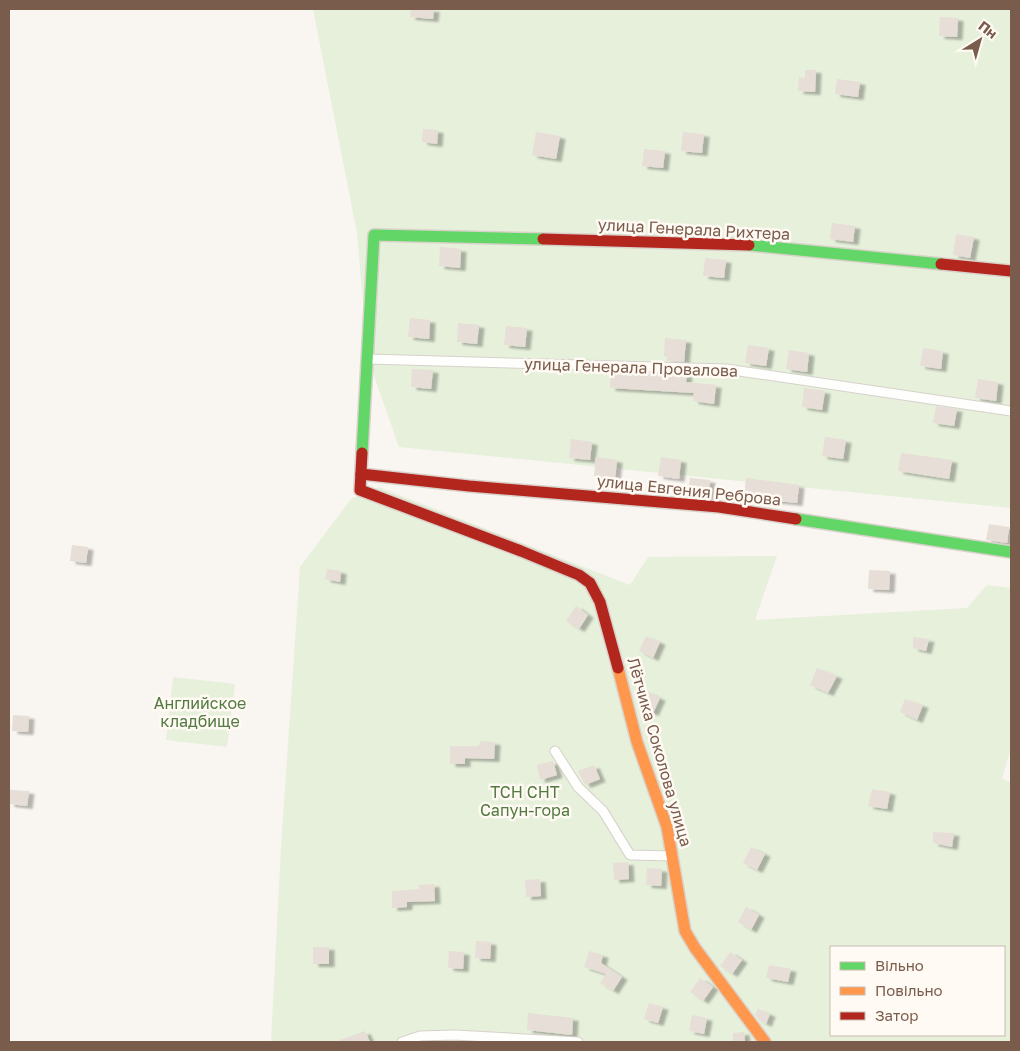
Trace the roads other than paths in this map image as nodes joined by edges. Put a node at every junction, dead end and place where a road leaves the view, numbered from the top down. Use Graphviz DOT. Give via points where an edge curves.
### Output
graph roads {
  1 [pos="1011,271"];
  2 [pos="368,359"];
  3 [pos="1011,411"];
  4 [pos="362,474"];
  5 [pos="1011,552"];
  6 [pos="554,750"];
  7 [pos="673,856"];
  8 [pos="402,1042"];
  9 [pos="578,1042"];
  10 [pos="765,1042"];
  1 -- 2 [label="street, улица Генерала Рихтера" via="739,244 374,235"];
  2 -- 3 [label="street, улица Генерала Провалова" via="726,369"];
  2 -- 4 [label="street"];
  4 -- 5 [label="street, улица Евгения Реброва" via="719,507"];
  4 -- 7 [label="street, Лётчика Соколова улица" via="360,490 579,574 590,583 600,602 637,742 667,827"];
  6 -- 7 [label="street" via="578,787 603,811 630,855"];
  7 -- 10 [label="street, Лётчика Соколова улица" via="685,931"];
  8 -- 9 [label="street" via="420,1036 456,1035"];
}
